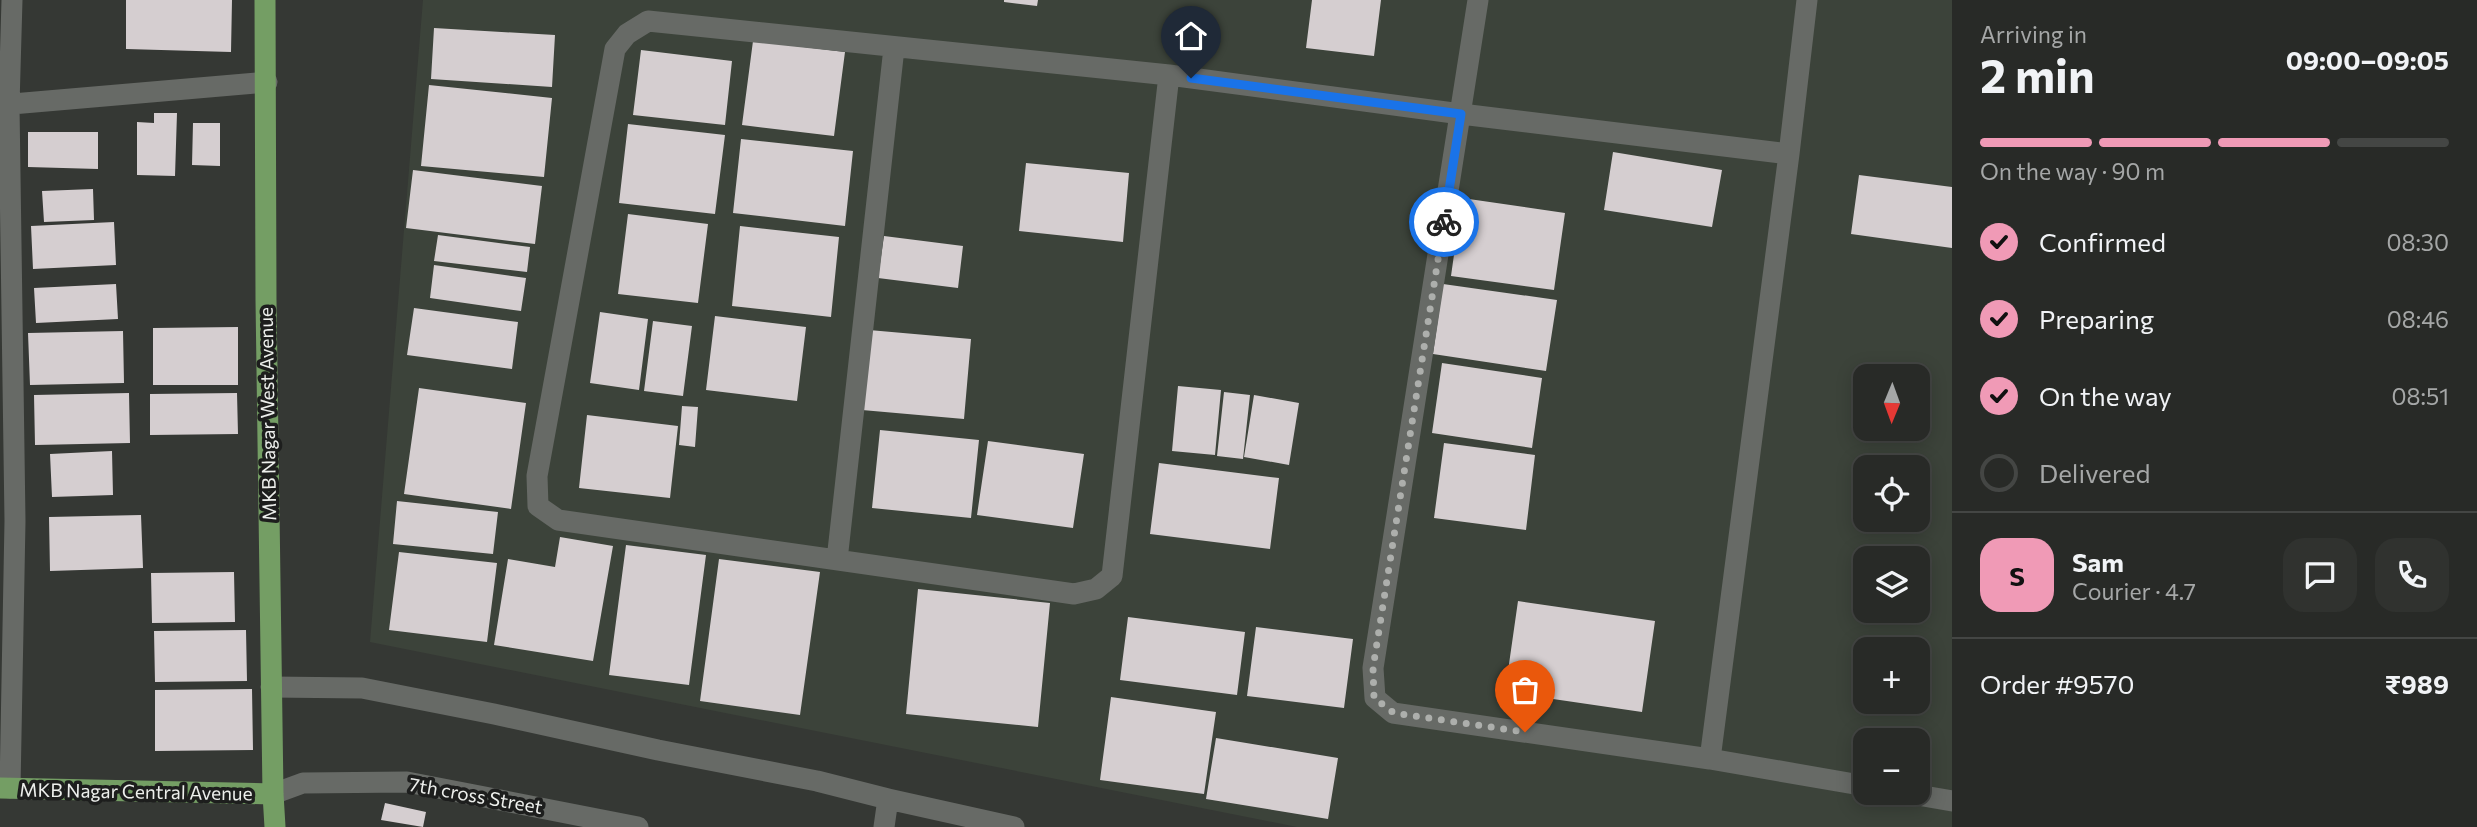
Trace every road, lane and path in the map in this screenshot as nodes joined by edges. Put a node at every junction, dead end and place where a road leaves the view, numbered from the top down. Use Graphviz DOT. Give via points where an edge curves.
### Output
graph roads {
  1 [pos="12,0"];
  2 [pos="265,0"];
  3 [pos="1478,0"];
  4 [pos="1807,0"];
  5 [pos="894,48"];
  6 [pos="1169,75"];
  7 [pos="267,82"];
  8 [pos="4,105"];
  9 [pos="1461,114"];
  10 [pos="1789,154"];
  11 [pos="6,311"];
  12 [pos="8,521"];
  13 [pos="837,560"];
  14 [pos="271,687"];
  15 [pos="1710,759"];
  16 [pos="1853,784"];
  17 [pos="5,788"];
  18 [pos="272,794"];
  19 [pos="1930,797"];
  20 [pos="888,800"];
  21 [pos="1952,801"];
  22 [pos="275,827"];
  23 [pos="638,827"];
  24 [pos="884,827"];
  25 [pos="1014,827"];
  1 -- 8 [label="street"];
  2 -- 7 [label="main road, MKB Nagar West Avenue"];
  3 -- 9 [label="street"];
  4 -- 10 [label="street"];
  5 -- 6 [label="street"];
  5 -- 13 [label="street"];
  5 -- 13 [label="street" via="648,21 627,34 615,49 537,476 538,506 558,520"];
  6 -- 9 [label="street"];
  6 -- 13 [label="street" via="1112,576 1096,589 1074,594"];
  7 -- 8 [label="street"];
  7 -- 14 [label="main road, MKB Nagar West Avenue"];
  8 -- 11 [label="street"];
  9 -- 10 [label="street"];
  9 -- 15 [label="street" via="1373,668 1374,698 1394,713"];
  10 -- 15 [label="street"];
  11 -- 12 [label="street"];
  12 -- 17 [label="street"];
  14 -- 18 [label="main road, MKB Nagar West Avenue"];
  14 -- 20 [label="street" via="362,688 817,780"];
  15 -- 16 [label="street"];
  17 -- 18 [label="main road, MKB Nagar Central Avenue"];
  18 -- 22 [label="main road, MKB Nagar West Avenue"];
  18 -- 23 [label="street, 7th cross Street" via="303,783 407,782"];
  19 -- 21 [label="street"];
  20 -- 24 [label="street"];
  20 -- 25 [label="street"];
}
